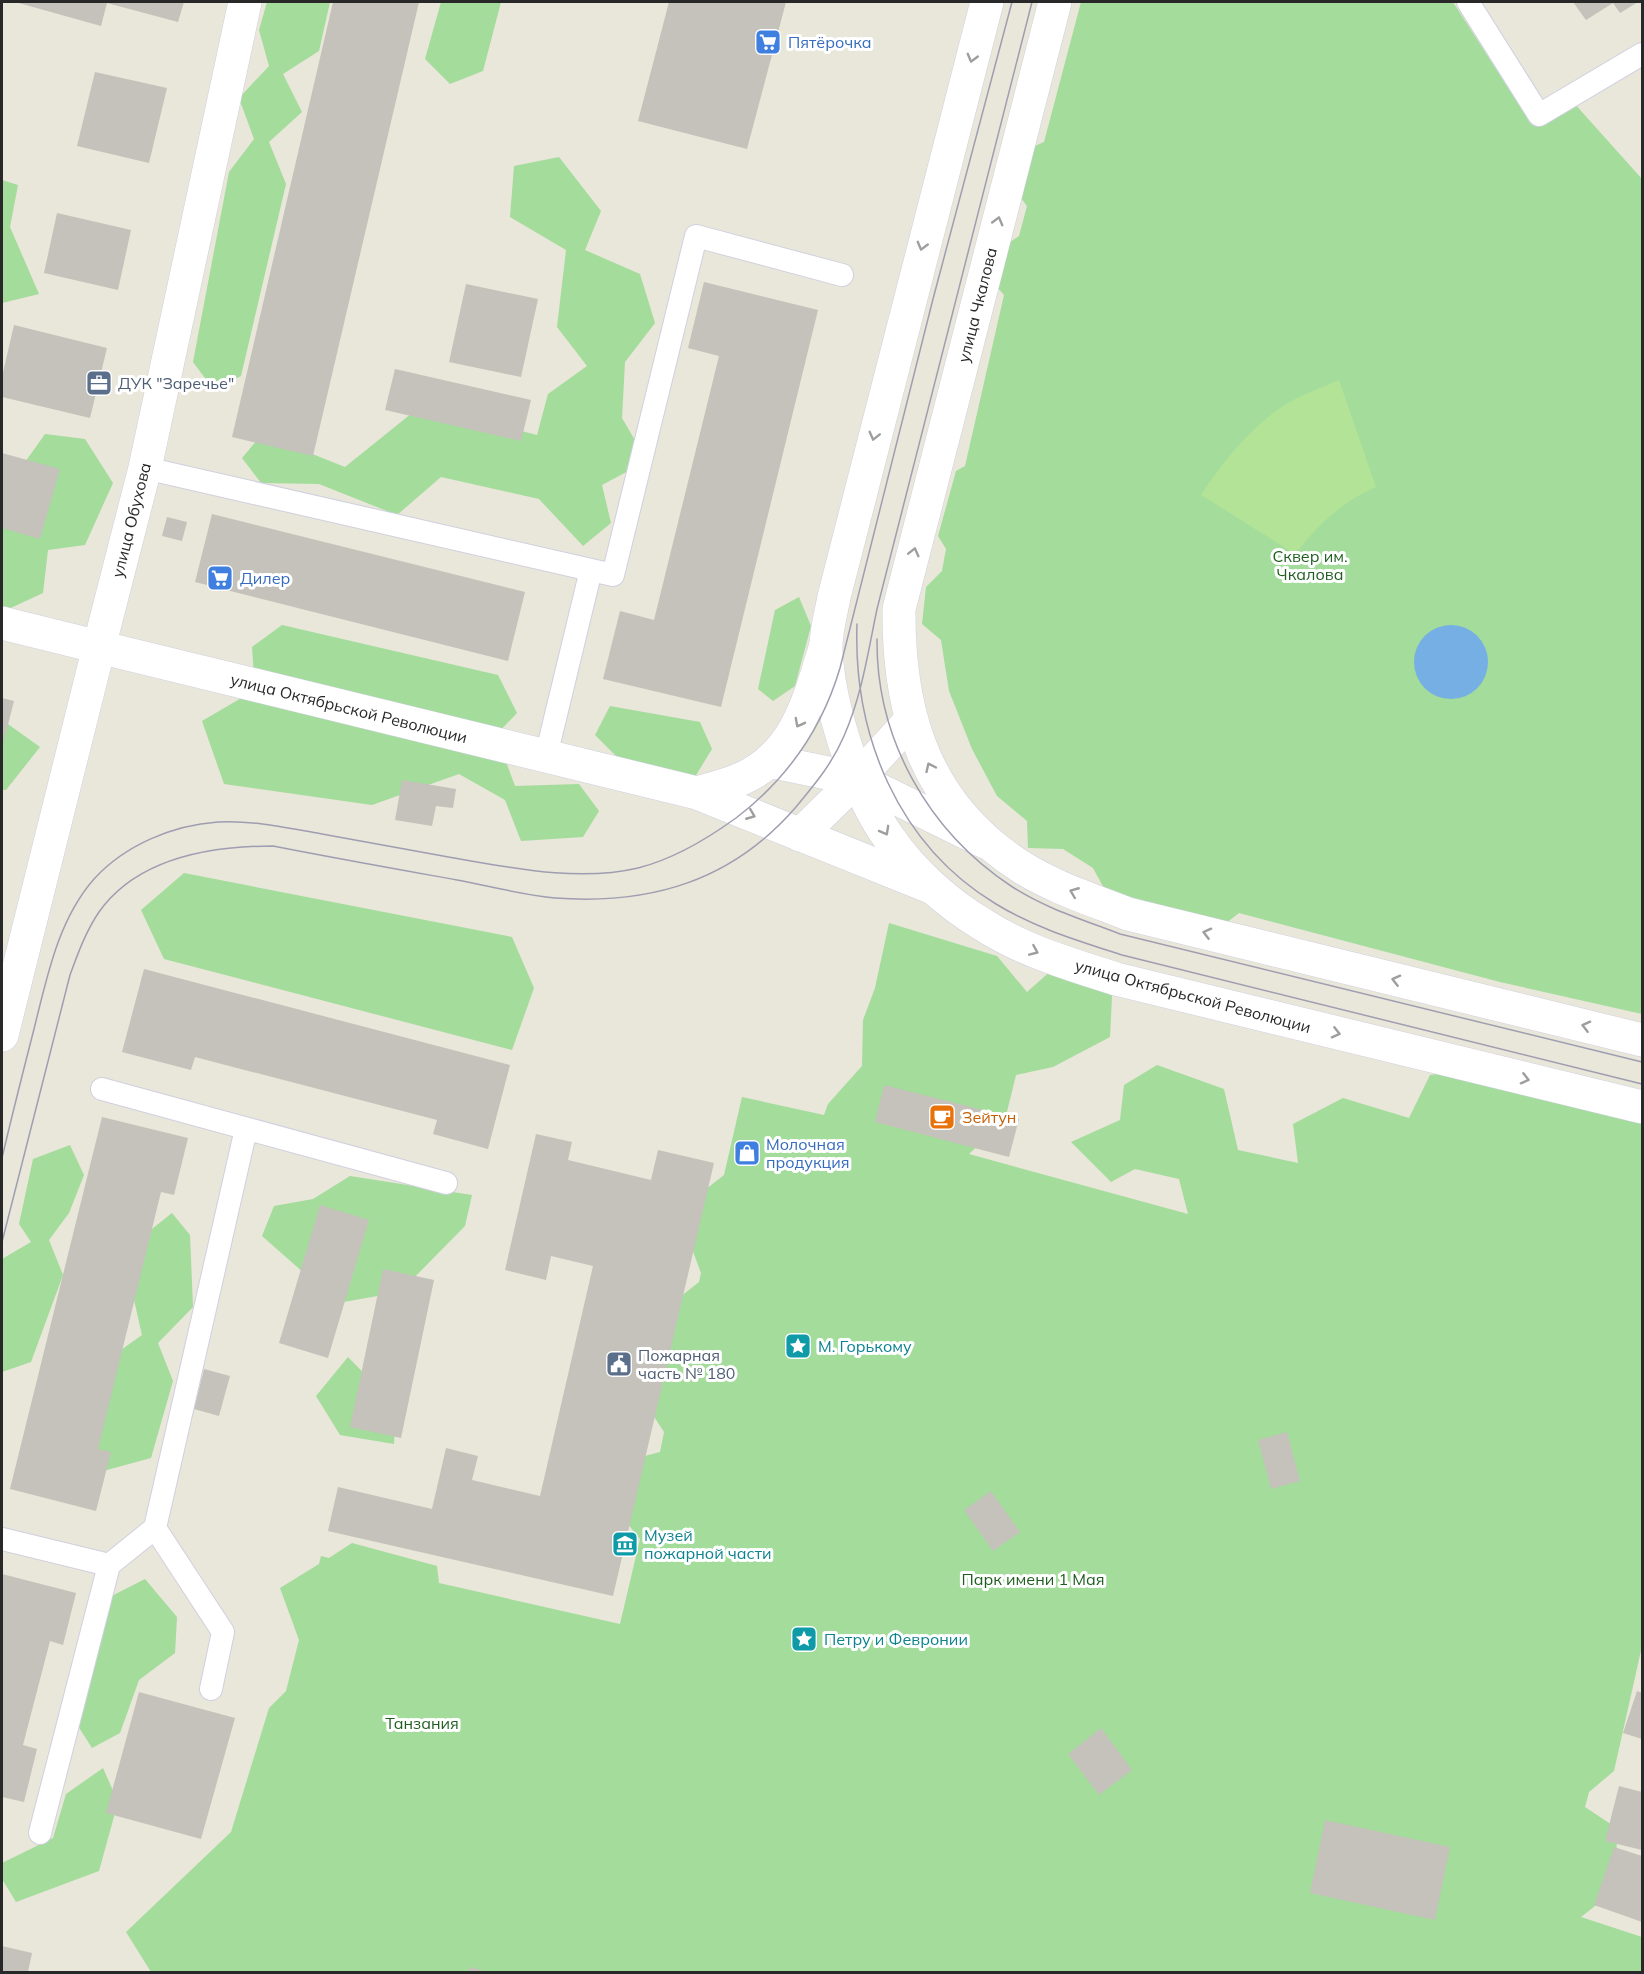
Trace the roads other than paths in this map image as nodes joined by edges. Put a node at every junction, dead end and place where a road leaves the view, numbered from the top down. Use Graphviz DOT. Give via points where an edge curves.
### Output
graph roads {
  1 [pos="244,2"];
  2 [pos="987,2"];
  3 [pos="1052,2"];
  4 [pos="1468,2"];
  5 [pos="1642,54"];
  6 [pos="842,275"];
  7 [pos="145,468"];
  8 [pos="591,570"];
  9 [pos="2,623"];
  10 [pos="99,647"];
  11 [pos="825,648"];
  12 [pos="910,721"];
  13 [pos="546,756"];
  14 [pos="769,761"];
  15 [pos="857,779"];
  16 [pos="697,793"];
  17 [pos="800,835"];
  18 [pos="990,844"];
  19 [pos="933,888"];
  20 [pos="2,1035"];
  21 [pos="1642,1040"];
  22 [pos="102,1089"];
  23 [pos="1642,1107"];
  24 [pos="246,1129"];
  25 [pos="446,1183"];
  26 [pos="155,1528"];
  27 [pos="2,1539"];
  28 [pos="109,1565"];
  29 [pos="211,1689"];
  30 [pos="40,1833"];
  1 -- 7 [label="main road, улица Обухова"];
  2 -- 11 [label="main road, улица Октябрьской Революции, one-way" via="910,293 834,597"];
  12 -- 3 [label="main road, улица Чкалова, one-way" via="898,656 899,609"];
  4 -- 5 [label="lane" via="1539,114"];
  6 -- 8 [label="lane" via="696,236 613,575"];
  7 -- 8 [label="lane"];
  7 -- 10 [label="main road, улица Обухова"];
  8 -- 13 [label="lane"];
  9 -- 10 [label="main road, улица Октябрьской Революции"];
  10 -- 13 [label="main road, улица Октябрьской Революции"];
  10 -- 20 [label="main road, улица Обухова"];
  11 -- 14 [label="main road, one-way" via="805,711 788,743"];
  11 -- 15 [label="main road, улица Октябрьской Революции" via="832,696"];
  12 -- 15 [label="main road"];
  18 -- 12 [label="main road, one-way" via="938,784"];
  13 -- 16 [label="main road, улица Октябрьской Революции"];
  14 -- 15 [label="main road"];
  14 -- 16 [label="main road" via="742,778"];
  15 -- 17 [label="main road"];
  15 -- 18 [label="main road"];
  15 -- 19 [label="main road, улица Октябрьской Революции, one-way" via="888,838"];
  16 -- 17 [label="main road, улица Октябрьской Революции, one-way"];
  17 -- 19 [label="main road, улица Октябрьской Революции"];
  21 -- 18 [label="main road, one-way" via="1128,914 1024,869"];
  19 -- 23 [label="main road, улица Октябрьской Революции, one-way" via="981,924 1035,952 1116,979"];
  22 -- 24 [label="lane"];
  24 -- 25 [label="lane"];
  24 -- 26 [label="lane"];
  26 -- 28 [label="lane"];
  26 -- 29 [label="lane" via="223,1632"];
  27 -- 28 [label="lane"];
  28 -- 30 [label="lane"];
}
